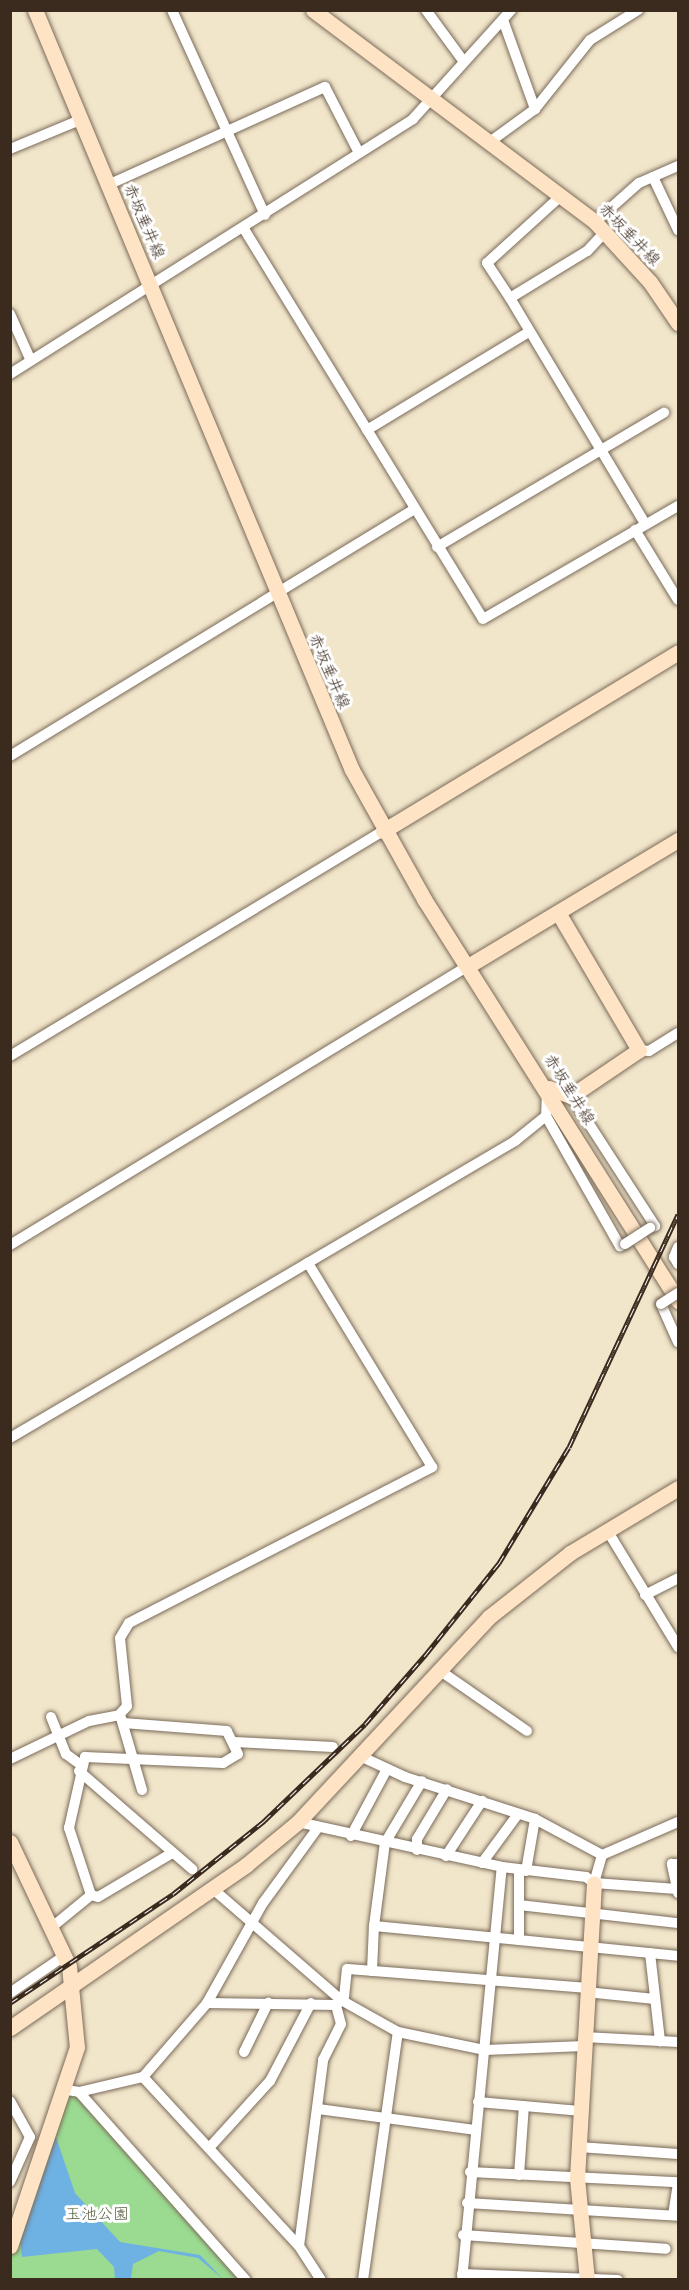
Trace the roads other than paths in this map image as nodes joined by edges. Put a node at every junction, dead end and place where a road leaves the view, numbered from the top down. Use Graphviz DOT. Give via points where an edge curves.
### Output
graph roads {
  1 [pos="172,10"];
  2 [pos="313,10"];
  3 [pos="426,10"];
  4 [pos="511,10"];
  5 [pos="639,10"];
  6 [pos="37,11"];
  7 [pos="503,20"];
  8 [pos="464,62"];
  9 [pos="432,102"];
  10 [pos="535,109"];
  11 [pos="82,119"];
  12 [pos="226,133"];
  13 [pos="491,141"];
  14 [pos="10,149"];
  15 [pos="359,153"];
  16 [pos="678,166"];
  17 [pos="653,177"];
  18 [pos="110,184"];
  19 [pos="562,195"];
  20 [pos="265,215"];
  21 [pos="600,227"];
  22 [pos="244,229"];
  23 [pos="678,230"];
  24 [pos="153,287"];
  25 [pos="510,298"];
  26 [pos="10,314"];
  27 [pos="678,323"];
  28 [pos="529,332"];
  29 [pos="31,362"];
  30 [pos="10,374"];
  31 [pos="664,413"];
  32 [pos="367,430"];
  33 [pos="599,448"];
  34 [pos="678,506"];
  35 [pos="414,509"];
  36 [pos="640,527"];
  37 [pos="437,546"];
  38 [pos="277,592"];
  39 [pos="678,600"];
  40 [pos="678,652"];
  41 [pos="10,756"];
  42 [pos="383,831"];
  43 [pos="678,840"];
  44 [pos="559,914"];
  45 [pos="468,966"];
  46 [pos="678,1033"];
  47 [pos="639,1050"];
  48 [pos="10,1056"];
  49 [pos="549,1088"];
  50 [pos="571,1096"];
  51 [pos="546,1116"];
  52 [pos="10,1245"];
  53 [pos="678,1247"];
  54 [pos="308,1263"];
  55 [pos="678,1264"];
  56 [pos="678,1293"];
  57 [pos="678,1301"];
  58 [pos="678,1342"];
  59 [pos="10,1438"];
  60 [pos="678,1488"];
  61 [pos="607,1530"];
  62 [pos="678,1578"];
  63 [pos="645,1595"];
  64 [pos="678,1647"];
  65 [pos="439,1671"];
  66 [pos="51,1717"];
  67 [pos="121,1719"];
  68 [pos="527,1731"];
  69 [pos="59,1736"];
  70 [pos="235,1742"];
  71 [pos="333,1747"];
  72 [pos="360,1756"];
  73 [pos="10,1759"];
  74 [pos="133,1759"];
  75 [pos="79,1768"];
  76 [pos="387,1769"];
  77 [pos="422,1781"];
  78 [pos="142,1790"];
  79 [pos="447,1790"];
  80 [pos="482,1801"];
  81 [pos="518,1814"];
  82 [pos="535,1820"];
  83 [pos="298,1822"];
  84 [pos="678,1822"];
  85 [pos="317,1829"];
  86 [pos="351,1836"];
  87 [pos="385,1843"];
  88 [pos="417,1850"];
  89 [pos="12,1851"];
  90 [pos="172,1853"];
  91 [pos="602,1855"];
  92 [pos="446,1856"];
  93 [pos="482,1863"];
  94 [pos="678,1864"];
  95 [pos="502,1867"];
  96 [pos="192,1869"];
  97 [pos="522,1870"];
  98 [pos="594,1883"];
  99 [pos="213,1889"];
  100 [pos="678,1892"];
  101 [pos="91,1895"];
  102 [pos="519,1905"];
  103 [pos="594,1913"];
  104 [pos="678,1923"];
  105 [pos="252,1924"];
  106 [pos="374,1926"];
  107 [pos="52,1927"];
  108 [pos="519,1940"];
  109 [pos="496,1941"];
  110 [pos="590,1947"];
  111 [pos="650,1953"];
  112 [pos="64,1956"];
  113 [pos="678,1956"];
  114 [pos="372,1971"];
  115 [pos="492,1981"];
  116 [pos="74,1986"];
  117 [pos="586,1990"];
  118 [pos="10,1993"];
  119 [pos="655,1999"];
  120 [pos="207,2003"];
  121 [pos="267,2003"];
  122 [pos="311,2003"];
  123 [pos="339,2003"];
  124 [pos="10,2028"];
  125 [pos="398,2032"];
  126 [pos="660,2041"];
  127 [pos="584,2042"];
  128 [pos="678,2042"];
  129 [pos="485,2050"];
  130 [pos="244,2052"];
  131 [pos="143,2077"];
  132 [pos="73,2091"];
  133 [pos="10,2101"];
  134 [pos="478,2102"];
  135 [pos="524,2106"];
  136 [pos="318,2109"];
  137 [pos="580,2111"];
  138 [pos="386,2118"];
  139 [pos="474,2130"];
  140 [pos="579,2147"];
  141 [pos="209,2148"];
  142 [pos="678,2154"];
  143 [pos="470,2172"];
  144 [pos="519,2175"];
  145 [pos="578,2178"];
  146 [pos="10,2182"];
  147 [pos="678,2183"];
  148 [pos="467,2203"];
  149 [pos="580,2210"];
  150 [pos="676,2215"];
  151 [pos="463,2235"];
  152 [pos="583,2243"];
  153 [pos="10,2246"];
  154 [pos="298,2246"];
  155 [pos="666,2249"];
  156 [pos="462,2277"];
  157 [pos="587,2278"];
  158 [pos="246,2280"];
  159 [pos="321,2280"];
  160 [pos="363,2280"];
  161 [pos="618,2280"];
  1 -- 12 [label="street"];
  2 -- 9 [label="street, 赤坂垂井線"];
  3 -- 8 [label="street"];
  4 -- 7 [label="street"];
  5 -- 10 [label="street" via="590,40"];
  6 -- 11 [label="street, 赤坂垂井線"];
  7 -- 8 [label="street"];
  7 -- 10 [label="street"];
  8 -- 9 [label="street"];
  9 -- 13 [label="street, 赤坂垂井線"];
  9 -- 15 [label="street"];
  10 -- 13 [label="street"];
  11 -- 14 [label="street"];
  11 -- 18 [label="street, 赤坂垂井線"];
  12 -- 15 [label="street" via="325,87"];
  12 -- 18 [label="street"];
  12 -- 20 [label="street"];
  13 -- 19 [label="street, 赤坂垂井線"];
  15 -- 20 [label="street"];
  16 -- 17 [label="street"];
  17 -- 21 [label="street"];
  17 -- 23 [label="street"];
  18 -- 24 [label="street, 赤坂垂井線"];
  19 -- 21 [label="street, 赤坂垂井線"];
  19 -- 25 [label="street" via="488,263"];
  20 -- 22 [label="street"];
  21 -- 25 [label="street" via="587,251"];
  21 -- 27 [label="street, 赤坂垂井線"];
  22 -- 24 [label="street"];
  22 -- 32 [label="street"];
  24 -- 29 [label="street"];
  24 -- 38 [label="street, 赤坂垂井線"];
  25 -- 28 [label="street"];
  26 -- 29 [label="street"];
  28 -- 32 [label="street"];
  28 -- 33 [label="street"];
  29 -- 30 [label="street"];
  31 -- 33 [label="street"];
  32 -- 35 [label="street"];
  33 -- 36 [label="street"];
  33 -- 37 [label="street"];
  34 -- 36 [label="street"];
  35 -- 37 [label="street"];
  35 -- 38 [label="street"];
  36 -- 37 [label="street" via="487,621"];
  36 -- 39 [label="street"];
  38 -- 41 [label="street"];
  38 -- 42 [label="street, 赤坂垂井線"];
  40 -- 42 [label="street"];
  42 -- 45 [label="street, 赤坂垂井線"];
  42 -- 48 [label="street"];
  43 -- 44 [label="street"];
  44 -- 45 [label="street"];
  44 -- 47 [label="street"];
  45 -- 49 [label="street, 赤坂垂井線"];
  45 -- 52 [label="street"];
  46 -- 47 [label="street" via="649,1051"];
  47 -- 50 [label="street"];
  49 -- 50 [label="street"];
  49 -- 51 [label="street"];
  49 -- 57 [label="street, 赤坂垂井線"];
  50 -- 51 [label="street, bridge" via="655,1226 620,1246"];
  51 -- 54 [label="street" via="514,1141"];
  53 -- 55 [label="street" via="674,1257"];
  54 -- 59 [label="street"];
  54 -- 67 [label="street" via="432,1467 129,1623 120,1638 127,1706"];
  56 -- 58 [label="street, bridge" via="661,1304"];
  60 -- 61 [label="street"];
  61 -- 63 [label="street"];
  61 -- 65 [label="street" via="533,1580"];
  62 -- 63 [label="street"];
  63 -- 64 [label="street"];
  65 -- 68 [label="street"];
  65 -- 72 [label="street"];
  66 -- 69 [label="street"];
  67 -- 69 [label="street" via="89,1721"];
  67 -- 70 [label="street" via="227,1731"];
  67 -- 74 [label="street"];
  69 -- 73 [label="street"];
  69 -- 75 [label="street" via="66,1754"];
  70 -- 71 [label="street"];
  70 -- 74 [label="street" via="238,1754 223,1763"];
  72 -- 76 [label="street"];
  72 -- 83 [label="street"];
  74 -- 75 [label="street" via="86,1757"];
  74 -- 78 [label="street"];
  75 -- 90 [label="street"];
  75 -- 101 [label="street" via="69,1828"];
  76 -- 77 [label="street"];
  76 -- 86 [label="street"];
  77 -- 79 [label="street"];
  77 -- 87 [label="street"];
  79 -- 80 [label="street"];
  79 -- 88 [label="street" via="417,1839"];
  80 -- 81 [label="street"];
  80 -- 92 [label="street"];
  81 -- 82 [label="street"];
  81 -- 93 [label="street"];
  82 -- 91 [label="street"];
  82 -- 97 [label="street"];
  83 -- 85 [label="street"];
  83 -- 99 [label="street"];
  84 -- 91 [label="street"];
  85 -- 86 [label="street"];
  85 -- 105 [label="street"];
  86 -- 87 [label="street"];
  87 -- 88 [label="street"];
  87 -- 106 [label="street"];
  88 -- 92 [label="street"];
  89 -- 107 [label="street"];
  90 -- 96 [label="street"];
  90 -- 101 [label="street" via="98,1897"];
  91 -- 98 [label="street"];
  92 -- 93 [label="street"];
  93 -- 95 [label="street"];
  94 -- 100 [label="street" via="672,1864"];
  95 -- 97 [label="street"];
  95 -- 109 [label="street"];
  97 -- 98 [label="street"];
  97 -- 102 [label="street"];
  98 -- 100 [label="street"];
  98 -- 103 [label="street"];
  99 -- 105 [label="street"];
  99 -- 116 [label="street"];
  101 -- 107 [label="street"];
  102 -- 103 [label="street"];
  102 -- 108 [label="street"];
  103 -- 104 [label="street"];
  103 -- 110 [label="street"];
  105 -- 120 [label="street"];
  105 -- 123 [label="street"];
  106 -- 109 [label="street"];
  106 -- 114 [label="street"];
  107 -- 112 [label="street"];
  108 -- 109 [label="street"];
  108 -- 110 [label="street"];
  109 -- 115 [label="street"];
  110 -- 111 [label="street"];
  110 -- 117 [label="street"];
  111 -- 113 [label="street"];
  111 -- 119 [label="street"];
  112 -- 116 [label="street"];
  112 -- 118 [label="street"];
  114 -- 115 [label="street"];
  114 -- 123 [label="street" via="347,1969"];
  115 -- 117 [label="street"];
  115 -- 129 [label="street"];
  116 -- 124 [label="street"];
  116 -- 132 [label="street" via="77,2047"];
  117 -- 119 [label="street"];
  117 -- 127 [label="street"];
  119 -- 126 [label="street"];
  120 -- 121 [label="street"];
  120 -- 131 [label="street"];
  121 -- 122 [label="street"];
  121 -- 130 [label="street"];
  122 -- 123 [label="street"];
  122 -- 141 [label="street" via="270,2081"];
  123 -- 125 [label="street"];
  123 -- 136 [label="street" via="341,2024 323,2060"];
  125 -- 129 [label="street"];
  125 -- 138 [label="street"];
  126 -- 127 [label="street"];
  126 -- 128 [label="street"];
  127 -- 129 [label="street"];
  127 -- 137 [label="street"];
  129 -- 134 [label="street"];
  131 -- 132 [label="street"];
  131 -- 141 [label="street"];
  132 -- 153 [label="street"];
  132 -- 158 [label="street"];
  133 -- 146 [label="street" via="30,2137"];
  134 -- 135 [label="street"];
  134 -- 139 [label="street"];
  135 -- 137 [label="street"];
  135 -- 144 [label="street"];
  136 -- 138 [label="street"];
  136 -- 154 [label="street"];
  137 -- 140 [label="street"];
  138 -- 139 [label="street"];
  138 -- 160 [label="street"];
  139 -- 143 [label="street"];
  140 -- 142 [label="street"];
  140 -- 145 [label="street"];
  141 -- 154 [label="street"];
  143 -- 144 [label="street"];
  143 -- 148 [label="street"];
  144 -- 145 [label="street"];
  145 -- 147 [label="street"];
  145 -- 149 [label="street"];
  147 -- 150 [label="street"];
  148 -- 149 [label="street"];
  148 -- 151 [label="street"];
  149 -- 150 [label="street"];
  149 -- 152 [label="street"];
  151 -- 152 [label="street"];
  151 -- 156 [label="street"];
  152 -- 155 [label="street"];
  152 -- 157 [label="street"];
  154 -- 159 [label="street"];
  156 -- 157 [label="street"];
  157 -- 161 [label="street"];
}
